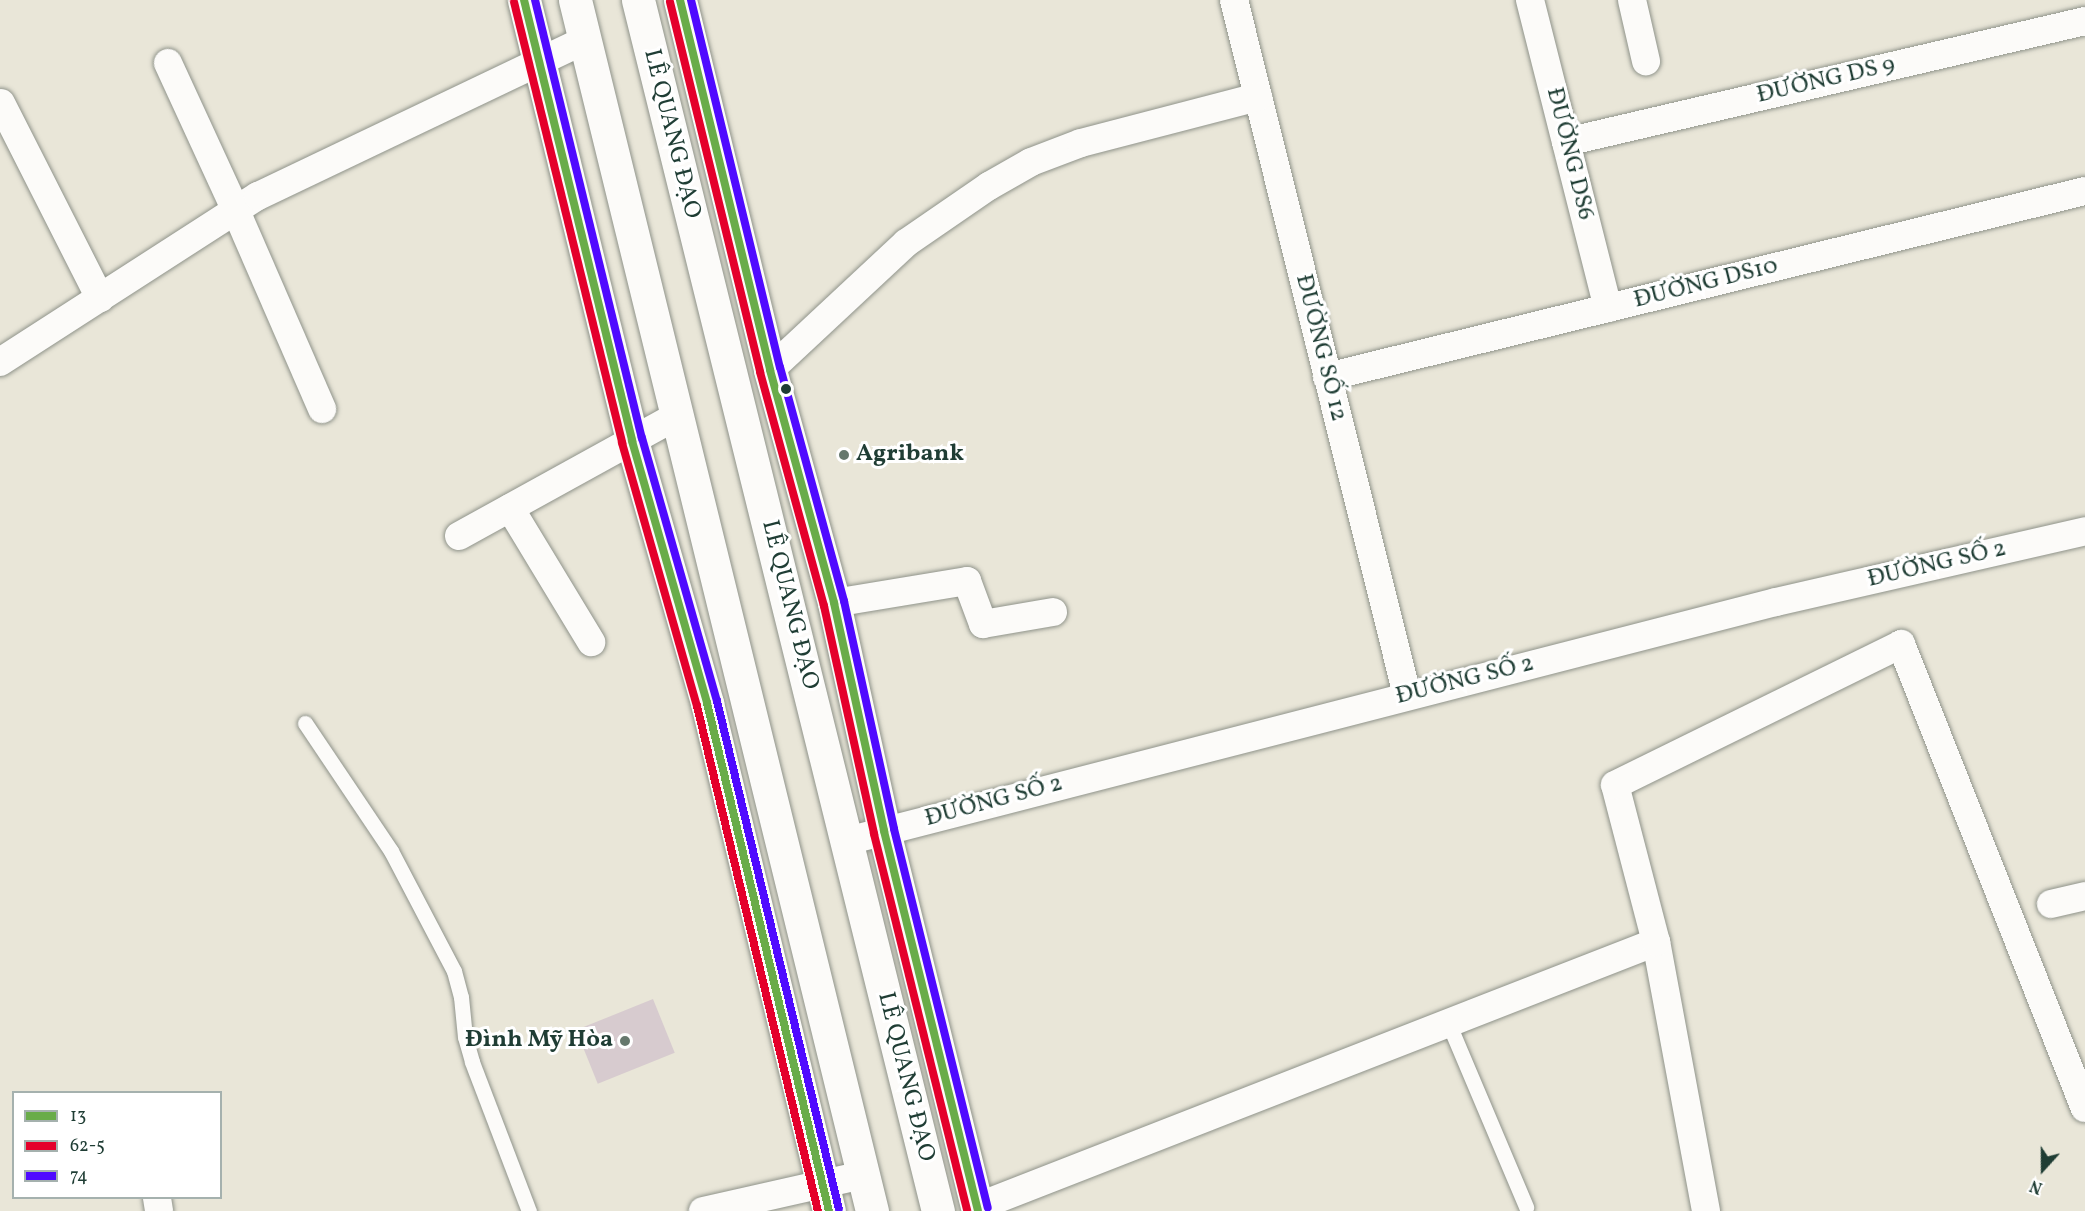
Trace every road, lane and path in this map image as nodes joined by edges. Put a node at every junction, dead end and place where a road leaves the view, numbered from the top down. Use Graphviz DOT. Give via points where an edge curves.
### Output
graph roads {
  1 [pos="524,0"];
  2 [pos="575,0"];
  3 [pos="638,0"];
  4 [pos="680,0"];
  5 [pos="1234,0"];
  6 [pos="1530,0"];
  7 [pos="1632,0"];
  8 [pos="2085,21"];
  9 [pos="585,40"];
  10 [pos="1646,61"];
  11 [pos="168,63"];
  12 [pos="539,63"];
  13 [pos="1258,97"];
  14 [pos="1,103"];
  15 [pos="1566,142"];
  16 [pos="2085,191"];
  17 [pos="236,211"];
  18 [pos="100,298"];
  19 [pos="1608,308"];
  20 [pos="0,362"];
  21 [pos="770,370"];
  22 [pos="1326,377"];
  23 [pos="322,409"];
  24 [pos="676,416"];
  25 [pos="632,441"];
  26 [pos="510,507"];
  27 [pos="2085,531"];
  28 [pos="459,536"];
  29 [pos="834,603"];
  30 [pos="1053,612"];
  31 [pos="591,642"];
  32 [pos="1407,695"];
  33 [pos="305,723"];
  34 [pos="884,831"];
  35 [pos="847,841"];
  36 [pos="2085,896"];
  37 [pos="2051,904"];
  38 [pos="1656,942"];
  39 [pos="1448,1022"];
  40 [pos="2085,1108"];
  41 [pos="863,1175"];
  42 [pos="825,1198"];
  43 [pos="1526,1207"];
  44 [pos="978,1209"];
  45 [pos="529,1211"];
  46 [pos="703,1211"];
  47 [pos="872,1211"];
  48 [pos="938,1211"];
  49 [pos="1706,1211"];
  1 -- 12 [label="highway"];
  2 -- 9 [label="highway"];
  3 -- 35 [label="highway, LÊ QUANG ĐẠO"];
  4 -- 21 [label="highway, LÊ QUANG ĐẠO"];
  5 -- 13 [label="street, ĐƯỜNG SỐ 12"];
  6 -- 15 [label="street, ĐƯỜNG DS6"];
  7 -- 10 [label="street"];
  8 -- 15 [label="street, ĐƯỜNG DS 9"];
  9 -- 12 [label="street"];
  9 -- 24 [label="highway"];
  11 -- 17 [label="street"];
  12 -- 17 [label="street" via="258,196"];
  12 -- 25 [label="highway"];
  13 -- 21 [label="street" via="1081,144 1031,162 997,181 906,243"];
  13 -- 22 [label="street, ĐƯỜNG SỐ 12"];
  14 -- 18 [label="street"];
  15 -- 19 [label="street, ĐƯỜNG DS6"];
  16 -- 19 [label="street, ĐƯỜNG DS10"];
  17 -- 18 [label="street"];
  17 -- 23 [label="street"];
  18 -- 20 [label="street"];
  19 -- 22 [label="street, ĐƯỜNG DS10"];
  21 -- 29 [label="highway, LÊ QUANG ĐẠO"];
  22 -- 32 [label="street, ĐƯỜNG SỐ 12"];
  24 -- 25 [label="street"];
  24 -- 41 [label="highway"];
  25 -- 26 [label="street"];
  25 -- 42 [label="highway" via="706,703"];
  26 -- 28 [label="street"];
  26 -- 31 [label="street"];
  27 -- 32 [label="street, ĐƯỜNG SỐ 2" via="1776,602"];
  29 -- 30 [label="street" via="967,581 983,624"];
  29 -- 34 [label="highway, LÊ QUANG ĐẠO"];
  32 -- 34 [label="street, ĐƯỜNG SỐ 2"];
  33 -- 45 [label="lane" via="391,851 454,970 472,1062"];
  34 -- 35 [label="street, ĐƯỜNG SỐ 2"];
  34 -- 44 [label="highway, LÊ QUANG ĐẠO"];
  35 -- 48 [label="highway, LÊ QUANG ĐẠO"];
  36 -- 37 [label="street"];
  38 -- 39 [label="street"];
  38 -- 40 [label="street" via="1615,785 1901,644"];
  38 -- 49 [label="street"];
  39 -- 43 [label="lane"];
  39 -- 44 [label="street"];
  41 -- 42 [label="street"];
  41 -- 47 [label="highway"];
  42 -- 46 [label="street"];
}
